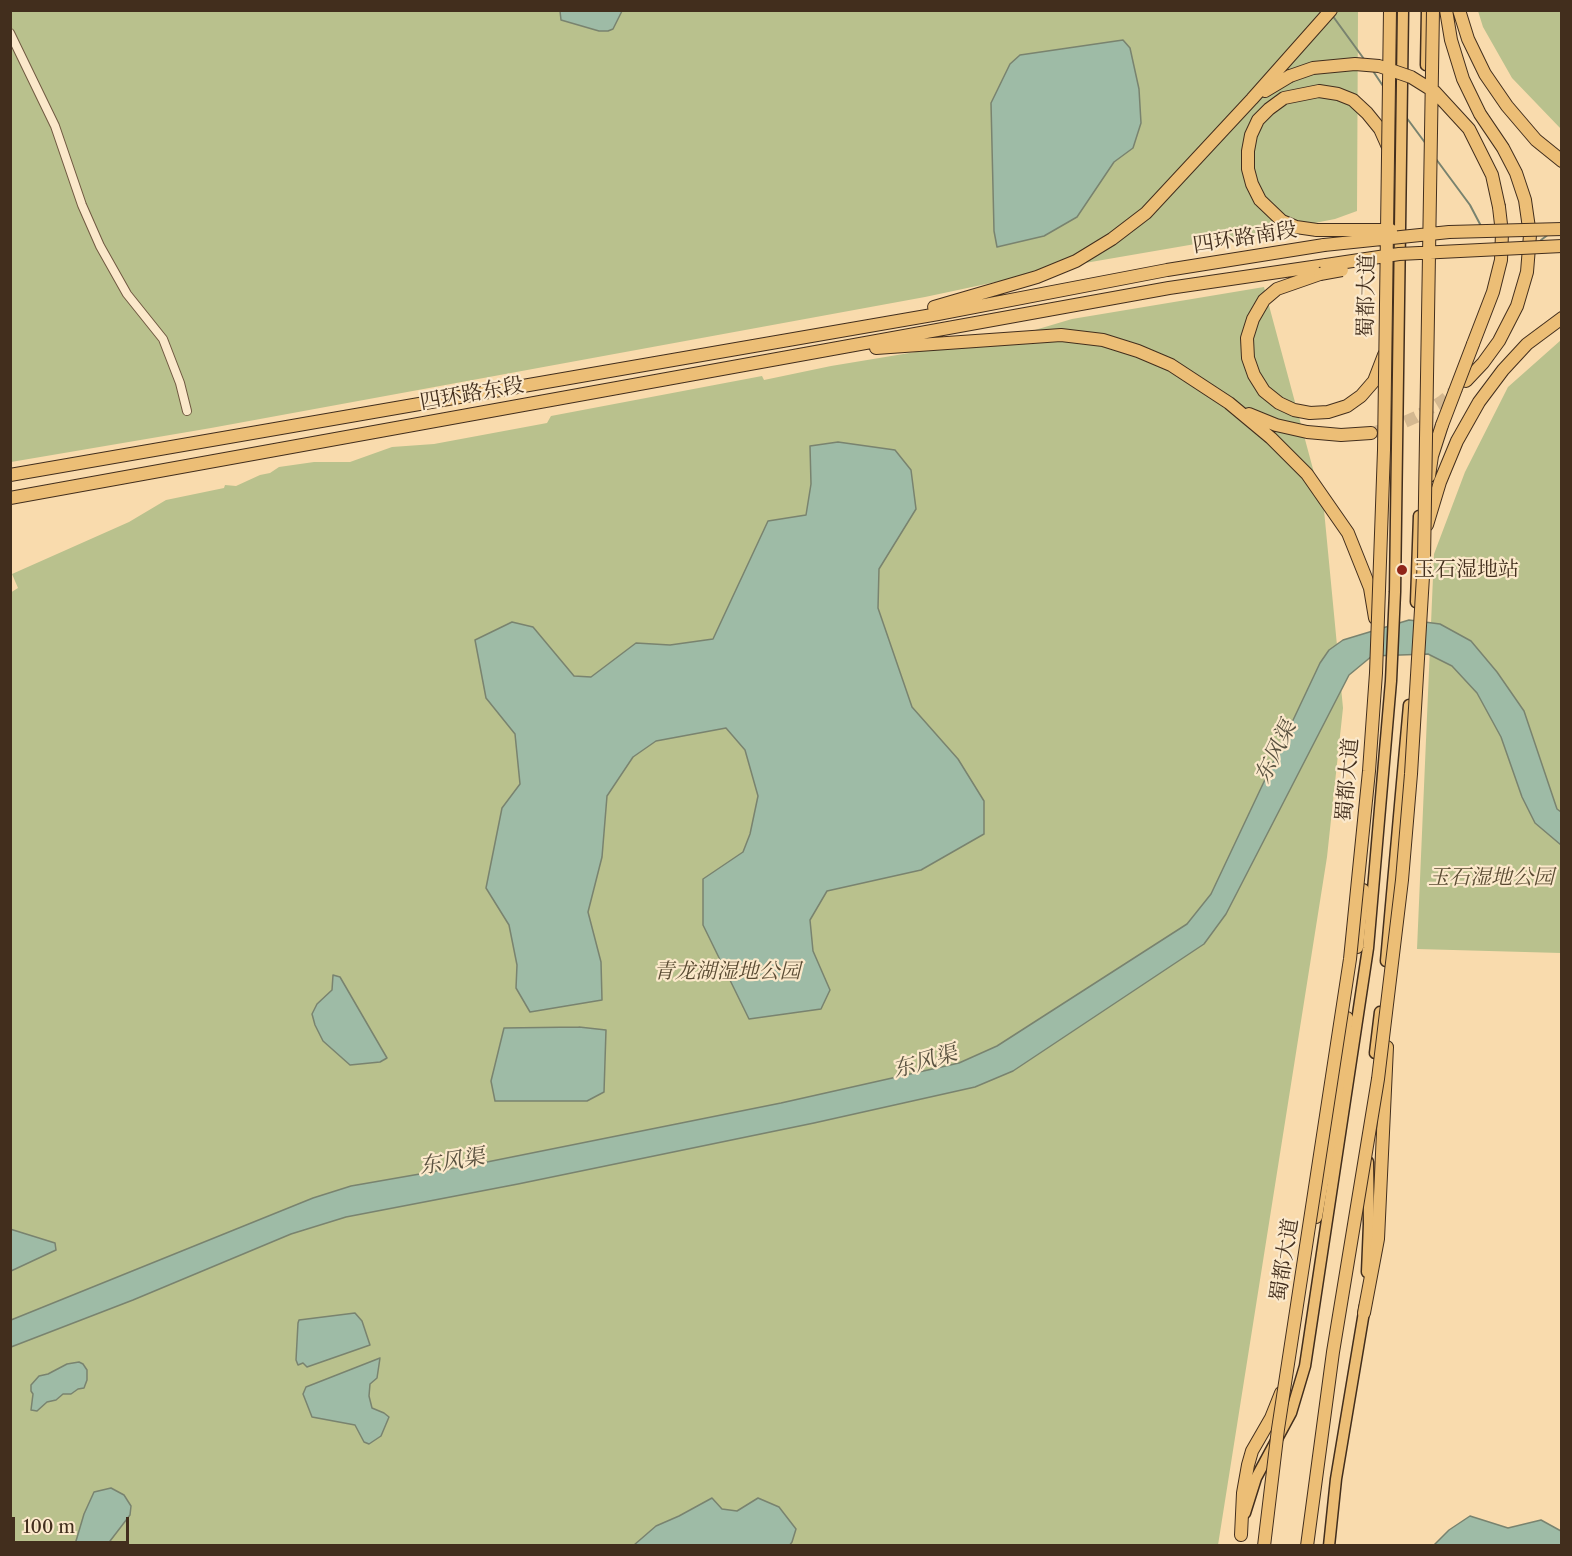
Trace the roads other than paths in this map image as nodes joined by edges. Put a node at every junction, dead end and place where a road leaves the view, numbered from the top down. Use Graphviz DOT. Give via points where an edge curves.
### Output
graph roads {
  1 [pos="1330,10"];
  2 [pos="1390,10"];
  3 [pos="1395,10"];
  4 [pos="1403,10"];
  5 [pos="1427,10"];
  6 [pos="1433,10"];
  7 [pos="1446,10"];
  8 [pos="1459,10"];
  9 [pos="10,33"];
  10 [pos="1252,99"];
  11 [pos="1392,156"];
  12 [pos="1562,161"];
  13 [pos="1562,229"];
  14 [pos="1449,232"];
  15 [pos="1562,246"];
  16 [pos="1323,269"];
  17 [pos="937,310"];
  18 [pos="1562,318"];
  19 [pos="940,329"];
  20 [pos="1389,340"];
  21 [pos="818,351"];
  22 [pos="1466,381"];
  23 [pos="1229,403"];
  24 [pos="187,411"];
  25 [pos="1371,432"];
  26 [pos="10,474"];
  27 [pos="104,482"];
  28 [pos="10,498"];
  29 [pos="10,504"];
  30 [pos="1426,525"];
  31 [pos="1389,592"];
  32 [pos="1420,593"];
  33 [pos="1386,681"];
  34 [pos="1364,1313"];
  35 [pos="1240,1540"];
  36 [pos="1264,1545"];
  37 [pos="1307,1545"];
  38 [pos="1329,1545"];
  1 -- 10 [label="highway"];
  2 -- 36 [label="highway, 蜀都大道, bridge" via="1384,450 1368,782 1350,959"];
  3 -- 11 [label="highway"];
  4 -- 31 [label="main road"];
  5 -- 32 [label="main road"];
  6 -- 37 [label="highway, bridge" via="1424,560 1411,774 1378,1079 1333,1352"];
  7 -- 22 [label="highway" via="1463,79 1516,173 1530,235 1527,272 1517,306 1499,341"];
  8 -- 12 [label="highway" via="1485,74 1536,140"];
  9 -- 24 [label="street" via="56,126 100,246 127,294 163,339"];
  10 -- 17 [label="highway" via="1146,213 1112,239 1076,261 1037,277"];
  10 -- 30 [label="highway, bridge" via="1290,76 1313,68 1378,66 1412,77 1434,92 1469,129 1492,175 1502,233 1501,260 1493,292 1432,456"];
  11 -- 14 [label="highway, bridge" via="1380,129 1353,100 1319,90 1284,98 1258,120 1251,135 1248,169 1260,200 1282,221 1296,227"];
  11 -- 20 [label="highway"];
  13 -- 14 [label="highway, 四环路南段, bridge"];
  14 -- 17 [label="highway, 四环路南段, bridge" via="1324,245"];
  15 -- 16 [label="highway, 四环路南段, bridge" via="1399,254"];
  16 -- 19 [label="highway, 四环路南段" via="1169,288"];
  16 -- 20 [label="highway" via="1277,289 1264,300 1253,319 1248,358 1264,391 1279,403 1310,413 1347,406 1374,381"];
  17 -- 26 [label="highway, 四环路东段" via="816,335"];
  18 -- 30 [label="highway" via="1527,344 1479,402 1457,441"];
  19 -- 21 [label="highway, 四环路东段"];
  20 -- 31 [label="highway"];
  21 -- 23 [label="highway" via="1061,335 1103,340 1171,365"];
  21 -- 27 [label="highway, 四环路东段"];
  23 -- 25 [label="highway" via="1276,425 1307,432"];
  23 -- 33 [label="highway, bridge" via="1307,474 1348,533 1370,588"];
  27 -- 28 [label="highway, 四环路东段"];
  27 -- 29 [label="highway"];
  30 -- 32 [label="highway"];
  31 -- 33 [label="highway"];
  32 -- 34 [label="highway, bridge" via="1403,885 1388,1026 1378,1239"];
  33 -- 35 [label="highway" via="1360,925 1332,1126 1294,1348 1278,1402 1248,1465"];
  34 -- 38 [label="main road"];
}
